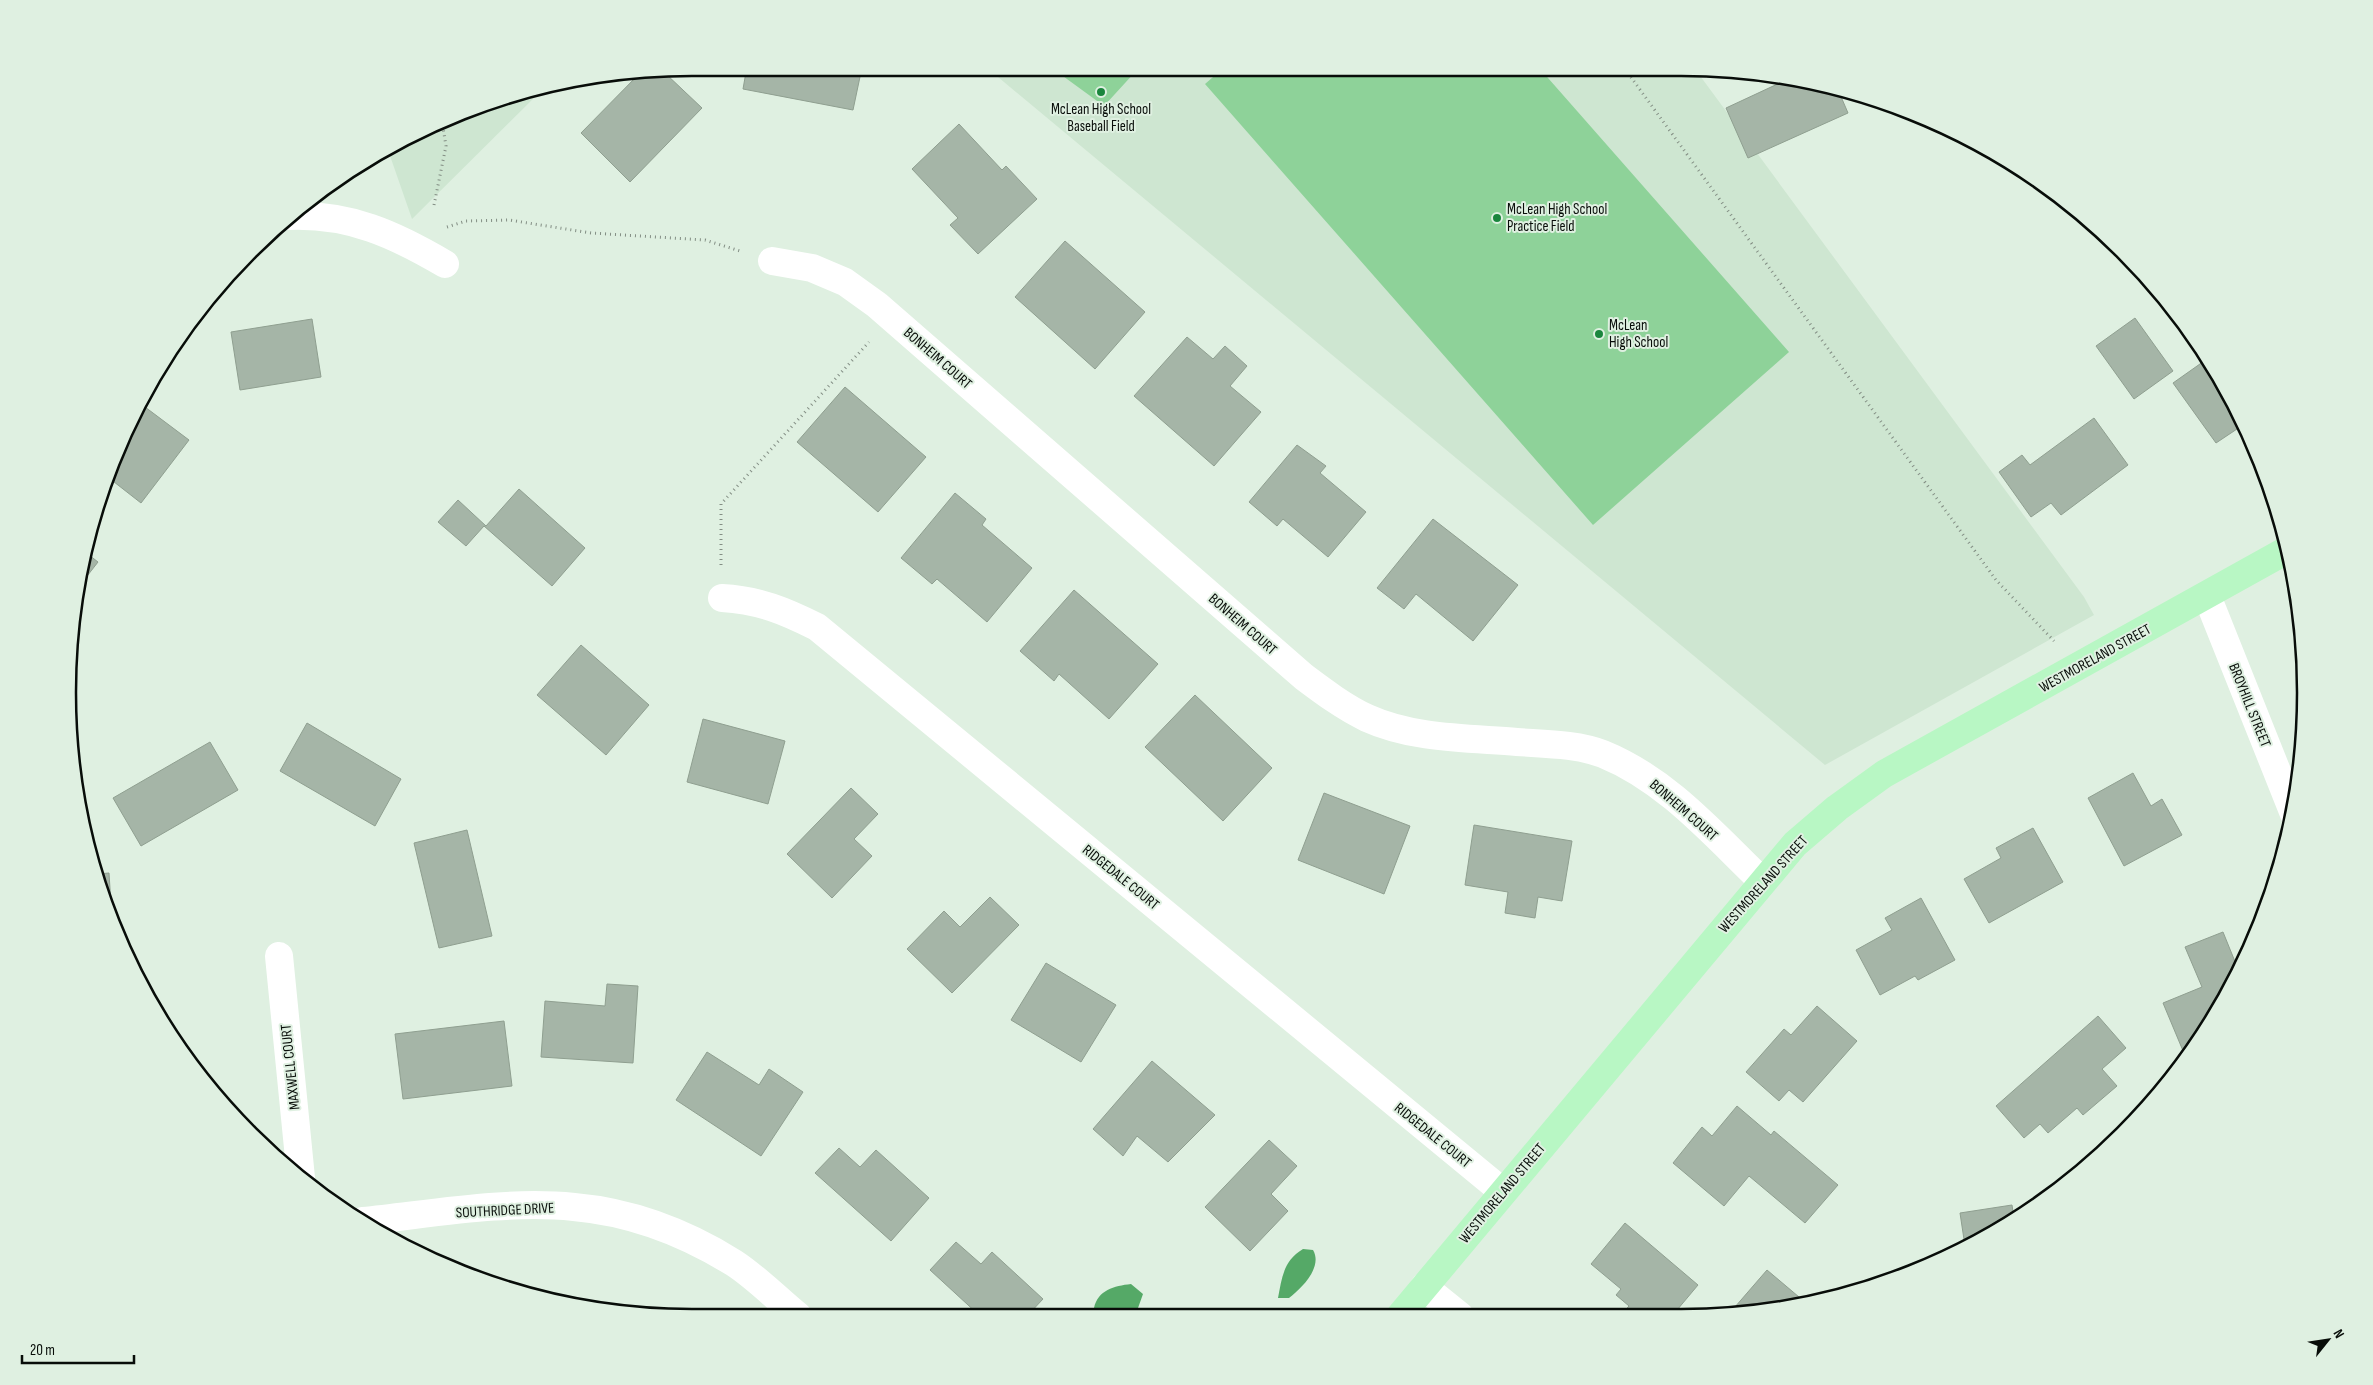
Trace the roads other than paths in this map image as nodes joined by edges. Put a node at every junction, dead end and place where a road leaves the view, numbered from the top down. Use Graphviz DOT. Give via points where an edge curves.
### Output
graph roads {
  1 [pos="302,216"];
  2 [pos="772,261"];
  3 [pos="445,264"];
  4 [pos="2281,554"];
  5 [pos="2207,596"];
  6 [pos="722,598"];
  7 [pos="2287,797"];
  8 [pos="1762,881"];
  9 [pos="279,956"];
  10 [pos="300,1167"];
  11 [pos="1502,1191"];
  12 [pos="382,1225"];
  13 [pos="399,1228"];
  14 [pos="1424,1287"];
  15 [pos="790,1309"];
  16 [pos="1406,1309"];
  17 [pos="1451,1309"];
  1 -- 3 [label="street" via="358,223 404,240"];
  2 -- 8 [label="street, BONHEIM COURT" via="812,268 845,282 891,317 1339,704 1369,719 1401,729 1435,735 1560,745 1601,754 1637,770 1670,793"];
  4 -- 5 [label="main road, WESTMORELAND STREET"];
  5 -- 7 [label="street, BROYHILL STREET"];
  5 -- 8 [label="main road, WESTMORELAND STREET" via="1884,774 1837,808 1796,844"];
  6 -- 11 [label="street, RIDGEDALE COURT" via="743,599 781,609 817,627"];
  8 -- 11 [label="main road, WESTMORELAND STREET"];
  9 -- 10 [label="street, MAXWELL COURT"];
  11 -- 14 [label="main road, WESTMORELAND STREET"];
  12 -- 13 [label="street, SOUTHRIDGE DRIVE"];
  13 -- 15 [label="street, SOUTHRIDGE DRIVE" via="521,1206 575,1207 632,1217 687,1237 735,1264"];
  14 -- 16 [label="main road, WESTMORELAND STREET"];
  14 -- 17 [label="street"];
}
